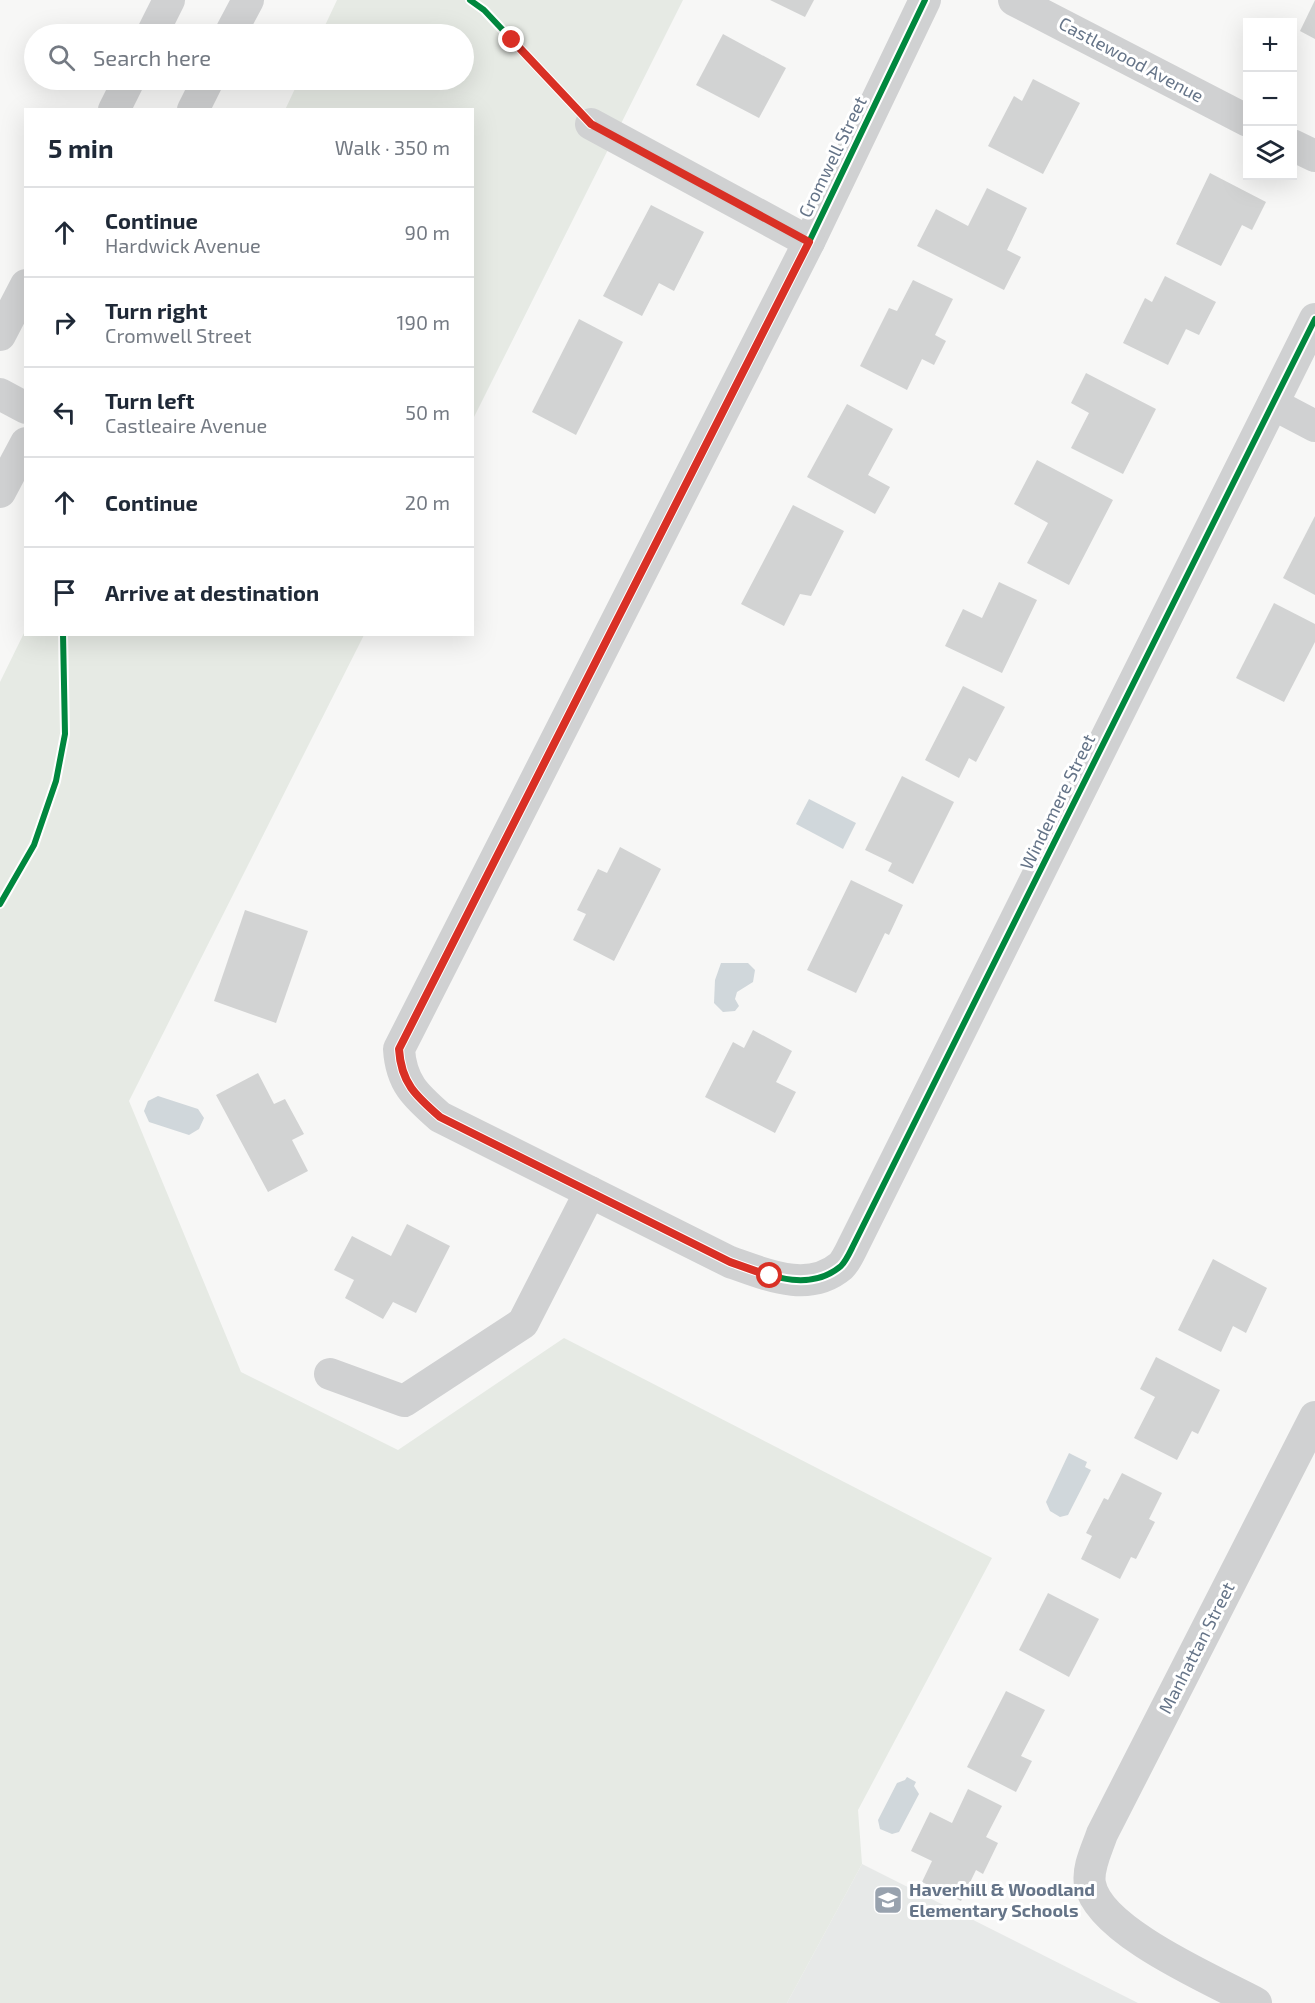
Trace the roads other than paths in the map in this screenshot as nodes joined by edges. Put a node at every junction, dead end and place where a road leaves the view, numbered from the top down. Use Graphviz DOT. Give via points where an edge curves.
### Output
graph roads {
  1 [pos="170,0"];
  2 [pos="248,0"];
  3 [pos="925,0"];
  4 [pos="1014,0"];
  5 [pos="157,24"];
  6 [pos="235,24"];
  7 [pos="124,90"];
  8 [pos="203,90"];
  9 [pos="115,108"];
  10 [pos="194,108"];
  11 [pos="1243,118"];
  12 [pos="591,124"];
  13 [pos="1297,147"];
  14 [pos="1315,156"];
  15 [pos="809,242"];
  16 [pos="24,289"];
  17 [pos="1315,320"];
  18 [pos="0,335"];
  19 [pos="0,394"];
  20 [pos="1273,405"];
  21 [pos="24,407"];
  22 [pos="1315,426"];
  23 [pos="24,447"];
  24 [pos="0,492"];
  25 [pos="590,1192"];
  26 [pos="330,1374"];
  27 [pos="1315,1417"];
  28 [pos="1256,2003"];
  1 -- 5 [label="street"];
  2 -- 6 [label="street"];
  3 -- 15 [label="street, Cromwell Street"];
  4 -- 11 [label="street, Castlewood Avenue"];
  7 -- 9 [label="street"];
  8 -- 10 [label="street"];
  12 -- 15 [label="street"];
  13 -- 14 [label="street"];
  15 -- 25 [label="street, Cromwell Street" via="399,1049 405,1079 418,1098 440,1117"];
  16 -- 18 [label="street"];
  17 -- 20 [label="street, Windemere Street"];
  19 -- 21 [label="street"];
  20 -- 22 [label="street"];
  20 -- 25 [label="street, Windemere Street" via="842,1265 823,1278 797,1281 770,1276 730,1262"];
  23 -- 24 [label="street"];
  25 -- 26 [label="street" via="523,1323 404,1401"];
  27 -- 28 [label="street, Manhattan Street" via="1102,1834 1091,1864 1090,1883 1100,1905 1112,1918 1149,1946"];
}
